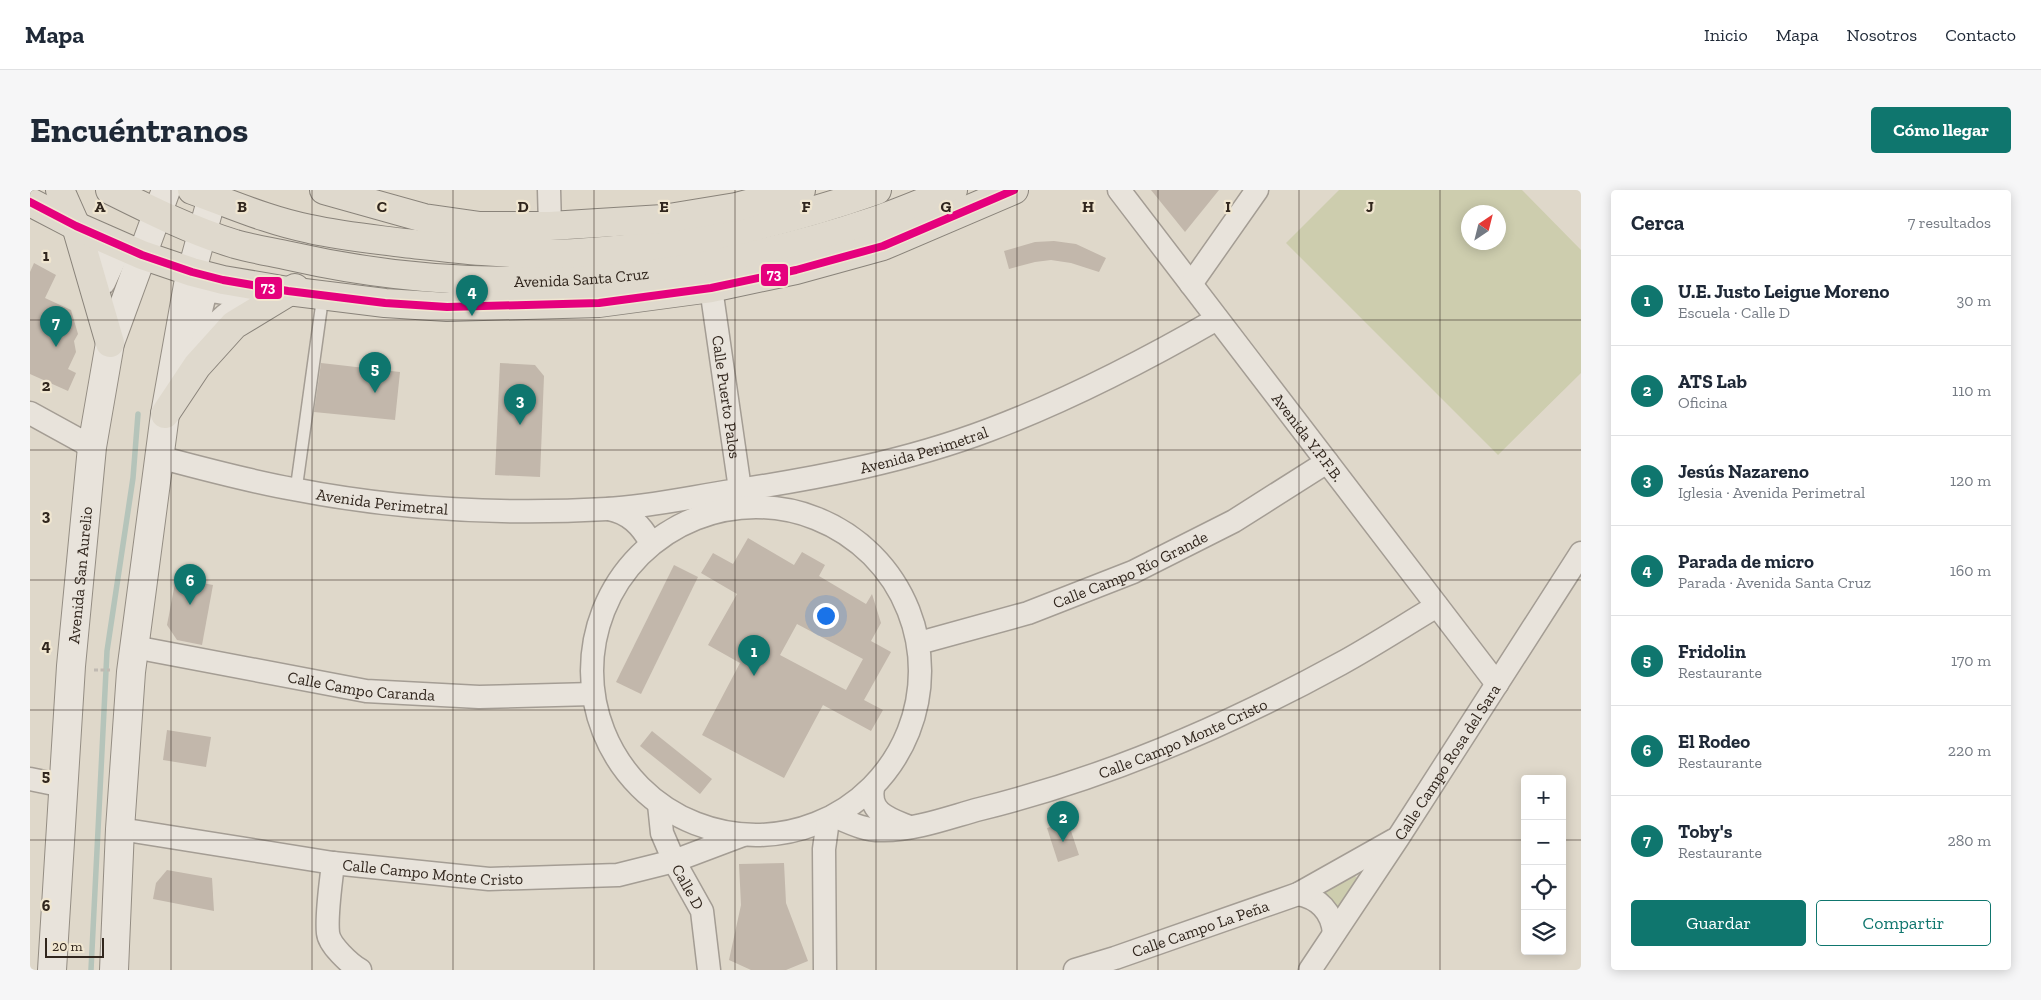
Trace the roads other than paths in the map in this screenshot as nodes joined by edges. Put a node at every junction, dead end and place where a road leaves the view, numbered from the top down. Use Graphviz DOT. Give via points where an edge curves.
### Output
graph roads {
  1 [pos="60,190"];
  2 [pos="110,190"];
  3 [pos="549,190"];
  4 [pos="801,190"];
  5 [pos="877,190"];
  6 [pos="953,190"];
  7 [pos="1014,190"];
  8 [pos="1119,190"];
  9 [pos="1257,190"];
  10 [pos="206,192"];
  11 [pos="332,192"];
  12 [pos="162,201"];
  13 [pos="30,202"];
  14 [pos="550,226"];
  15 [pos="203,232"];
  16 [pos="84,235"];
  17 [pos="142,255"];
  18 [pos="340,268"];
  19 [pos="199,281"];
  20 [pos="1191,284"];
  21 [pos="711,288"];
  22 [pos="288,291"];
  23 [pos="323,295"];
  24 [pos="1217,319"];
  25 [pos="110,343"];
  26 [pos="30,413"];
  27 [pos="165,414"];
  28 [pos="92,447"];
  29 [pos="159,457"];
  30 [pos="1327,462"];
  31 [pos="296,490"];
  32 [pos="741,498"];
  33 [pos="609,510"];
  34 [pos="651,543"];
  35 [pos="1581,552"];
  36 [pos="1437,606"];
  37 [pos="918,643"];
  38 [pos="134,647"];
  39 [pos="1497,684"];
  40 [pos="592,694"];
  41 [pos="30,779"];
  42 [pos="64,786"];
  43 [pos="873,788"];
  44 [pos="659,804"];
  45 [pos="831,818"];
  46 [pos="910,827"];
  47 [pos="120,829"];
  48 [pos="743,835"];
  49 [pos="1398,838"];
  50 [pos="674,860"];
  51 [pos="332,863"];
  52 [pos="1298,894"];
  53 [pos="1334,933"];
  54 [pos="52,970"];
  55 [pos="114,970"];
  56 [pos="360,970"];
  57 [pos="709,970"];
  58 [pos="825,970"];
  59 [pos="1074,970"];
  60 [pos="1310,970"];
  1 -- 16 [label="main road"];
  2 -- 12 [label="main road, Avenida Santa Cruz"];
  3 -- 14 [label="street"];
  4 -- 14 [label="main road" via="736,207 663,219"];
  5 -- 10 [label="main road, Avenida Santa Cruz" via="767,224 696,240 632,249 542,254 460,249 310,229 246,211"];
  6 -- 18 [label="main road, Avenida Santa Cruz" via="872,222 791,246 643,275 537,281 460,279"];
  7 -- 21 [label="main road, Avenida Santa Cruz" via="883,246 796,270"];
  8 -- 20 [label="street, Avenida Y.P.F.B."];
  9 -- 20 [label="street"];
  10 -- 15 [label="main road"];
  11 -- 14 [label="main road" via="424,218 480,226"];
  12 -- 15 [label="main road, Avenida Santa Cruz"];
  12 -- 17 [label="main road, Avenida San Aurelio"];
  13 -- 16 [label="main road, Avenida Santa Cruz"];
  15 -- 18 [label="main road, Avenida Santa Cruz" via="235,244"];
  15 -- 19 [label="main road"];
  16 -- 17 [label="main road, Avenida Santa Cruz"];
  16 -- 25 [label="main road"];
  17 -- 19 [label="main road, Avenida Santa Cruz"];
  17 -- 25 [label="main road, Avenida San Aurelio"];
  18 -- 22 [label="main road"];
  19 -- 22 [label="main road, Avenida Santa Cruz" via="223,280"];
  19 -- 27 [label="main road"];
  20 -- 24 [label="street, Avenida Y.P.F.B."];
  21 -- 23 [label="main road, Avenida Santa Cruz" via="599,303 532,306 447,307"];
  21 -- 32 [label="street, Calle Puerto Palos"];
  22 -- 23 [label="main road, Avenida Santa Cruz"];
  22 -- 27 [label="main road" via="234,325 197,366"];
  23 -- 31 [label="lane"];
  24 -- 30 [label="street, Avenida Y.P.F.B."];
  24 -- 32 [label="street, Avenida Perimetral" via="1068,398 989,430 908,457 774,485"];
  25 -- 28 [label="main road, Avenida San Aurelio"];
  26 -- 28 [label="street"];
  27 -- 29 [label="main road"];
  28 -- 42 [label="main road, Avenida San Aurelio" via="71,666"];
  29 -- 31 [label="street, Avenida Perimetral"];
  29 -- 38 [label="main road"];
  30 -- 36 [label="street, Avenida Y.P.F.B."];
  30 -- 37 [label="street, Calle Campo Río Grande" via="1234,521 1133,572 1028,613"];
  31 -- 33 [label="street, Avenida Perimetral" via="400,505 504,511"];
  32 -- 33 [label="street, Avenida Perimetral"];
  32 -- 34 [label="street" via="694,518"];
  32 -- 37 [label="street" via="791,510 837,528 875,558 903,598"];
  33 -- 34 [label="street, Avenida Perimetral" via="622,512 634,520"];
  34 -- 40 [label="street" via="622,574 602,611 592,652"];
  35 -- 39 [label="street, Calle Campo Rosa del Sara"];
  36 -- 39 [label="street, Avenida Y.P.F.B."];
  36 -- 46 [label="street, Calle Campo Monte Cristo" via="1340,664 1238,717 1131,762 1022,799"];
  37 -- 43 [label="street" via="919,696 904,745"];
  38 -- 40 [label="street, Calle Campo Caranda" via="366,691 479,697"];
  38 -- 47 [label="main road"];
  39 -- 49 [label="street, Calle Campo Rosa del Sara"];
  40 -- 44 [label="street" via="615,755"];
  41 -- 42 [label="street"];
  42 -- 54 [label="main road, Avenida San Aurelio"];
  43 -- 45 [label="street" via="855,804"];
  43 -- 46 [label="street" via="872,798 879,813"];
  44 -- 48 [label="street" via="699,826"];
  44 -- 50 [label="street, Calle D" via="662,833"];
  45 -- 46 [label="street, Calle Campo Monte Cristo" via="858,827 884,830"];
  45 -- 48 [label="street" via="787,833"];
  45 -- 58 [label="street" via="824,849"];
  47 -- 51 [label="street, Calle Campo Monte Cristo"];
  47 -- 55 [label="main road"];
  48 -- 50 [label="street, Calle Campo Monte Cristo"];
  49 -- 52 [label="street, Calle Campo La Peña"];
  49 -- 53 [label="street, Calle Campo Rosa del Sara"];
  50 -- 51 [label="street, Calle Campo Monte Cristo" via="618,874 489,879"];
  50 -- 57 [label="street, Calle D" via="702,911"];
  51 -- 56 [label="street" via="328,934 351,965"];
  52 -- 53 [label="street" via="1308,896 1324,907"];
  52 -- 59 [label="street, Calle Campo La Peña"];
  53 -- 60 [label="street, Calle Campo Rosa del Sara"];
}
